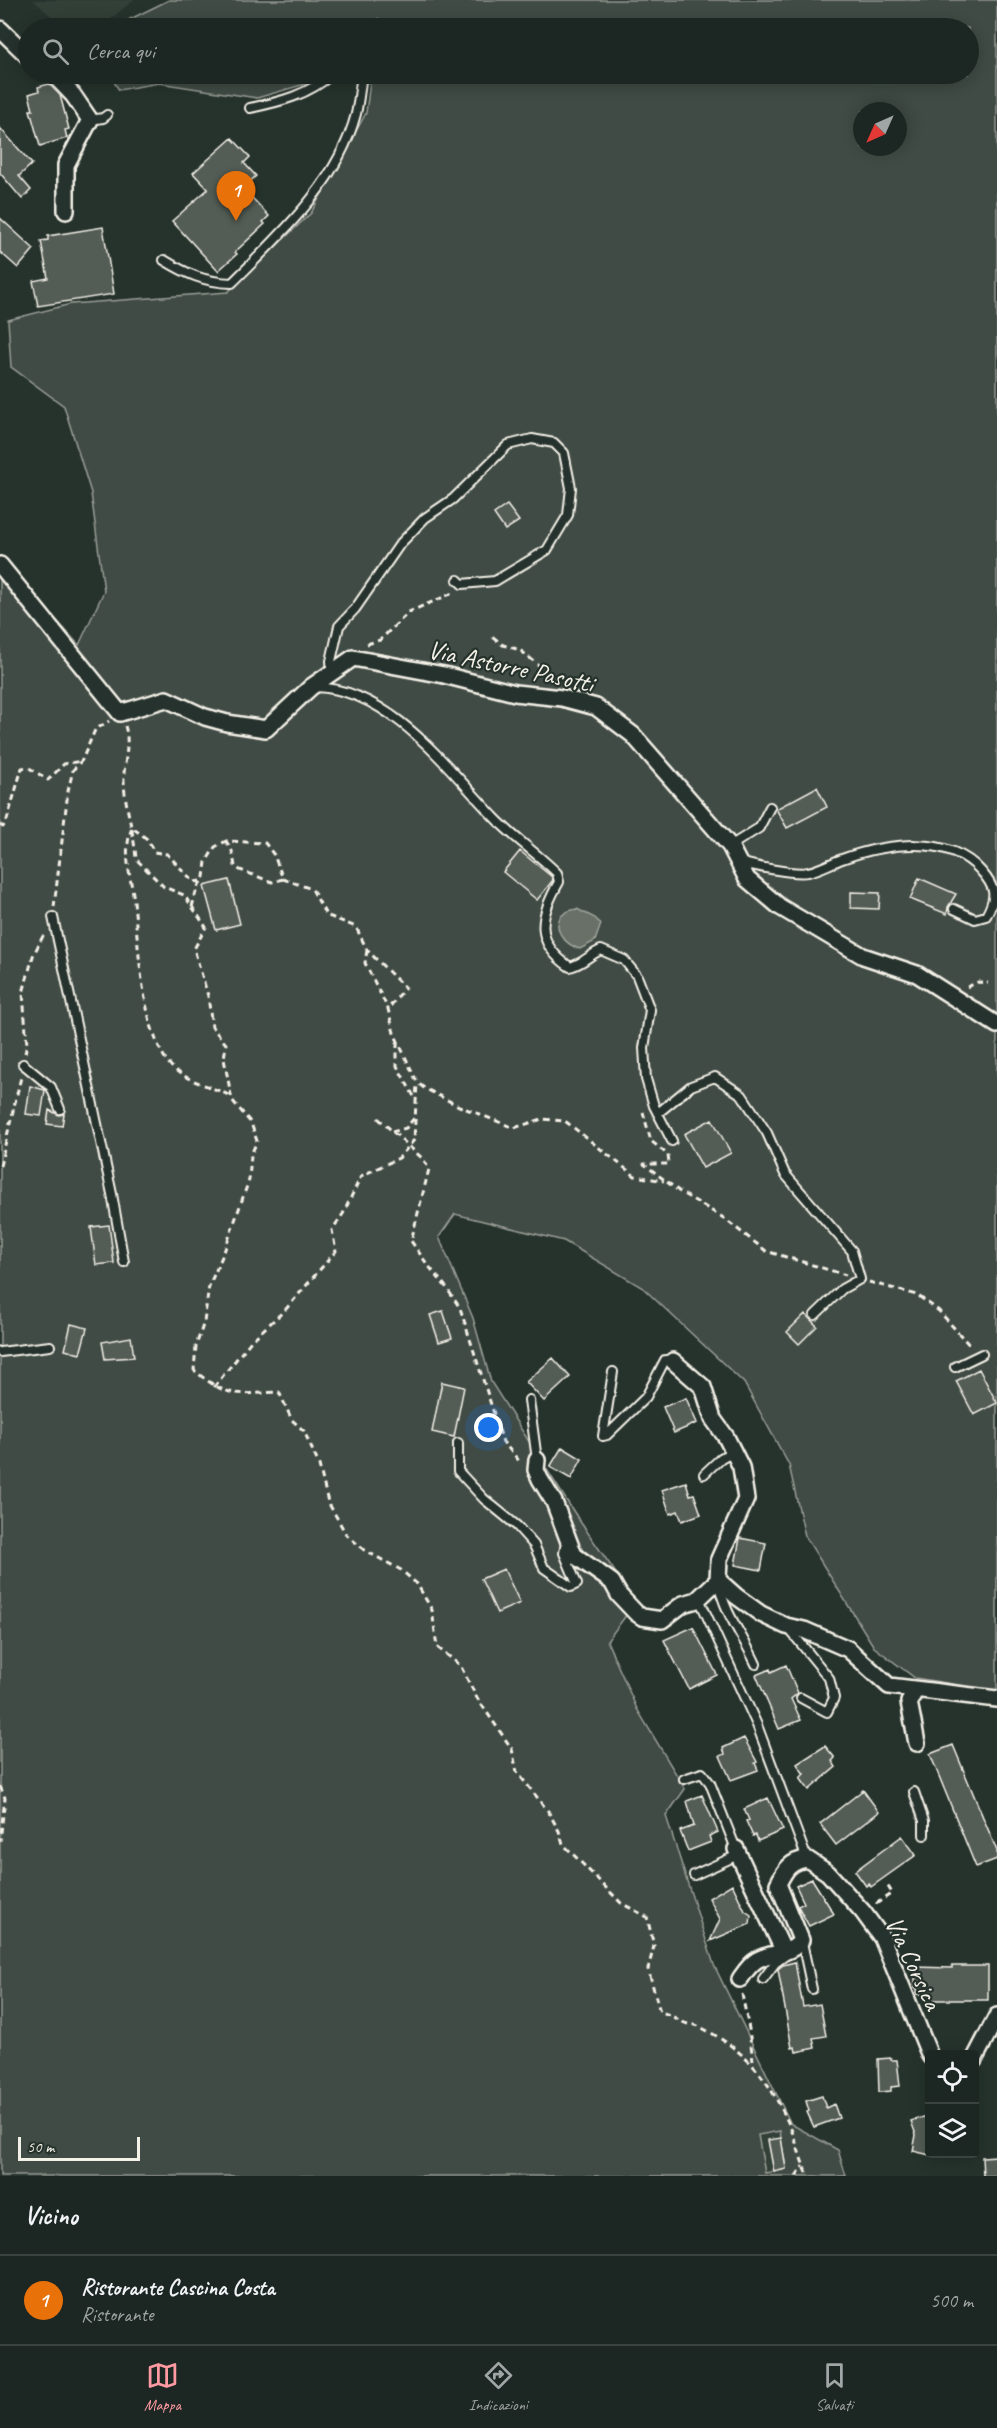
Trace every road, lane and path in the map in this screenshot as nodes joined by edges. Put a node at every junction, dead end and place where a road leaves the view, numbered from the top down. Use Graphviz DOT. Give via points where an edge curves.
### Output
graph roads {
  1 [pos="0,29"];
  2 [pos="18,46"];
  3 [pos="63,84"];
  4 [pos="318,84"];
  5 [pos="361,84"];
  6 [pos="250,108"];
  7 [pos="107,115"];
  8 [pos="90,120"];
  9 [pos="66,211"];
  10 [pos="164,260"];
  11 [pos="0,565"];
  12 [pos="458,580"];
  13 [pos="452,593"];
  14 [pos="493,637"];
  15 [pos="357,648"];
  16 [pos="332,672"];
  17 [pos="311,687"];
  18 [pos="574,701"];
  19 [pos="120,713"];
  20 [pos="81,761"];
  21 [pos="770,807"];
  22 [pos="0,825"];
  23 [pos="132,828"];
  24 [pos="226,841"];
  25 [pos="730,846"];
  26 [pos="738,861"];
  27 [pos="283,879"];
  28 [pos="201,881"];
  29 [pos="192,907"];
  30 [pos="954,909"];
  31 [pos="53,917"];
  32 [pos="367,950"];
  33 [pos="388,1009"];
  34 [pos="997,1025"];
  35 [pos="397,1040"];
  36 [pos="23,1064"];
  37 [pos="417,1082"];
  38 [pos="230,1096"];
  39 [pos="416,1100"];
  40 [pos="60,1108"];
  41 [pos="643,1111"];
  42 [pos="658,1113"];
  43 [pos="416,1116"];
  44 [pos="378,1118"];
  45 [pos="392,1132"];
  46 [pos="672,1141"];
  47 [pos="409,1148"];
  48 [pos="666,1181"];
  49 [pos="124,1262"];
  50 [pos="860,1279"];
  51 [pos="815,1315"];
  52 [pos="50,1347"];
  53 [pos="0,1352"];
  54 [pos="982,1354"];
  55 [pos="673,1361"];
  56 [pos="955,1367"];
  57 [pos="613,1372"];
  58 [pos="214,1387"];
  59 [pos="529,1400"];
  60 [pos="458,1443"];
  61 [pos="733,1451"];
  62 [pos="529,1462"];
  63 [pos="704,1474"];
  64 [pos="567,1535"];
  65 [pos="718,1580"];
  66 [pos="702,1605"];
  67 [pos="786,1626"];
  68 [pos="756,1664"];
  69 [pos="915,1690"];
  70 [pos="801,1698"];
  71 [pos="997,1699"];
  72 [pos="917,1743"];
  73 [pos="684,1779"];
  74 [pos="0,1786"];
  75 [pos="914,1792"];
  76 [pos="0,1806"];
  77 [pos="4,1813"];
  78 [pos="924,1835"];
  79 [pos="0,1841"];
  80 [pos="737,1852"];
  81 [pos="807,1859"];
  82 [pos="694,1875"];
  83 [pos="886,1883"];
  84 [pos="892,1893"];
  85 [pos="792,1948"];
  86 [pos="740,1979"];
  87 [pos="763,1979"];
  88 [pos="812,1989"];
  89 [pos="997,2016"];
  90 [pos="928,2050"];
  91 [pos="979,2052"];
  92 [pos="753,2063"];
  93 [pos="803,2166"];
  94 [pos="795,2176"];
  95 [pos="809,2176"];
  1 -- 2 [label="street"];
  3 -- 8 [label="street"];
  4 -- 6 [label="lane" via="292,99"];
  5 -- 10 [label="lane" via="356,115 343,147 312,199 232,283 209,282"];
  7 -- 8 [label="lane"];
  8 -- 9 [label="street" via="66,165"];
  11 -- 19 [label="street"];
  12 -- 16 [label="lane" via="462,584 495,581 547,550 568,515 571,488 564,453 554,443 532,439 508,445 453,499 424,518 339,626"];
  13 -- 15 [label="path" via="409,612 380,640"];
  14 -- 18 [label="path" via="520,650 564,686"];
  16 -- 17 [label="street, Via Astorre Pasotti"];
  16 -- 18 [label="street, Via Astorre Pasotti" via="354,658 515,693"];
  17 -- 19 [label="street, Via Astorre Pasotti" via="266,729 205,717 166,699"];
  17 -- 42 [label="lane" via="331,688 365,699 406,726 495,818 557,873 559,882 542,927 550,947 570,967 582,964 601,950 624,960 637,976 650,1010 644,1055 646,1079"];
  18 -- 25 [label="street, Via Astorre Pasotti" via="596,706 633,735"];
  19 -- 23 [label="path" via="126,731 124,792"];
  20 -- 22 [label="path" via="64,764 48,780 28,767 22,768 7,820 3,827"];
  21 -- 25 [label="lane" via="759,828"];
  23 -- 28 [label="path" via="147,839 154,852 167,854 194,882"];
  23 -- 29 [label="path" via="136,859 164,887 184,895"];
  23 -- 38 [label="path" via="128,870 142,987 158,1048 173,1068"];
  24 -- 27 [label="path" via="240,870 272,882"];
  24 -- 27 [label="path" via="265,843"];
  24 -- 28 [label="path" via="215,847"];
  25 -- 26 [label="street, Via Astorre Pasotti"];
  26 -- 30 [label="lane" via="807,873 878,848 920,845 952,851 976,864 992,883 994,901 986,916 975,919"];
  26 -- 34 [label="street, Via Astorre Pasotti" via="747,879 780,907 863,956 917,974"];
  27 -- 32 [label="path" via="312,889 326,915 356,927"];
  28 -- 29 [label="path"];
  29 -- 38 [label="path" via="206,927 194,949 208,996 212,1027 226,1044 224,1059"];
  31 -- 49 [label="lane"];
  32 -- 33 [label="path" via="365,963"];
  32 -- 33 [label="path" via="405,988"];
  33 -- 35 [label="path"];
  35 -- 37 [label="path"];
  35 -- 39 [label="path" via="398,1065"];
  36 -- 40 [label="lane" via="51,1087"];
  37 -- 39 [label="path"];
  37 -- 48 [label="path" via="459,1106 514,1128 542,1119 565,1121 635,1176"];
  38 -- 58 [label="path" via="251,1123 257,1141 250,1155 249,1180 209,1286 196,1346 194,1370"];
  39 -- 43 [label="path"];
  41 -- 48 [label="path" via="651,1142 668,1155 669,1164 644,1164"];
  42 -- 46 [label="lane"];
  42 -- 50 [label="lane" via="691,1086 715,1077 742,1095 767,1133 784,1174 852,1251"];
  43 -- 45 [label="path" via="406,1128"];
  43 -- 47 [label="path" via="414,1140"];
  44 -- 45 [label="path"];
  45 -- 47 [label="path"];
  47 -- 58 [label="path" via="399,1158 361,1176 332,1230 336,1251 286,1309 251,1341"];
  47 -- 62 [label="path" via="429,1169 411,1240 460,1308 503,1443"];
  48 -- 50 [label="path" via="766,1251"];
  50 -- 51 [label="lane" via="842,1289"];
  50 -- 54 [label="path" via="917,1294"];
  52 -- 53 [label="lane"];
  54 -- 56 [label="lane"];
  55 -- 57 [label="lane" via="665,1360 646,1396 603,1436"];
  55 -- 61 [label="street" via="703,1387 713,1419"];
  58 -- 92 [label="path" via="233,1394 279,1392 292,1420 304,1431 319,1465 328,1502 346,1534 417,1584 432,1610 437,1647 460,1665 512,1749 517,1772 548,1811 563,1844 621,1903 647,1917 654,1946 648,1969 660,2012 706,2031"];
  59 -- 62 [label="lane"];
  60 -- 64 [label="lane" via="458,1472 534,1545 544,1568 571,1587 577,1584 564,1553"];
  61 -- 63 [label="lane"];
  61 -- 65 [label="street" via="741,1467 746,1498 719,1559"];
  62 -- 64 [label="street" via="554,1502"];
  64 -- 65 [label="street" via="574,1555 612,1582 619,1595 642,1617 662,1620 683,1604 697,1600"];
  65 -- 67 [label="street" via="761,1614"];
  65 -- 68 [label="lane" via="724,1605"];
  66 -- 81 [label="lane" via="757,1725"];
  67 -- 69 [label="street" via="848,1649 889,1686"];
  67 -- 70 [label="lane" via="829,1678 834,1698 827,1712"];
  69 -- 71 [label="street"];
  69 -- 72 [label="street" via="909,1702"];
  73 -- 80 [label="lane" via="702,1773 710,1783"];
  74 -- 77 [label="path" via="5,1798"];
  75 -- 78 [label="lane" via="924,1821"];
  76 -- 77 [label="path"];
  77 -- 79 [label="path"];
  80 -- 82 [label="lane"];
  80 -- 85 [label="street"];
  81 -- 85 [label="street" via="796,1860 778,1884"];
  81 -- 90 [label="street, Via Corsica" via="828,1873 882,1938"];
  83 -- 84 [label="path"];
  85 -- 86 [label="street" via="759,1959"];
  85 -- 87 [label="lane"];
  85 -- 88 [label="lane"];
  86 -- 92 [label="path"];
  89 -- 91 [label="street"];
  92 -- 93 [label="path" via="791,2127"];
  93 -- 94 [label="path"];
  93 -- 95 [label="path"];
}
